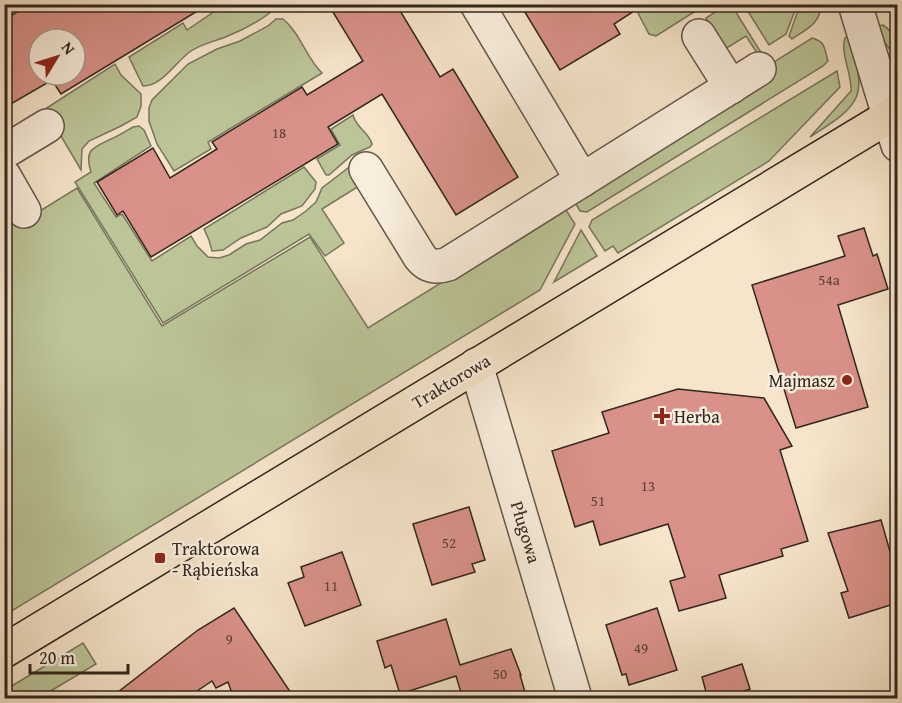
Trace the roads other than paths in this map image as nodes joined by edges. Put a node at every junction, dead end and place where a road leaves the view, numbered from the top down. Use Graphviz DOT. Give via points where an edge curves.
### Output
graph roads {
  1 [pos="477,4"];
  2 [pos="855,4"];
  3 [pos="699,36"];
  4 [pos="759,69"];
  5 [pos="731,87"];
  6 [pos="895,124"];
  7 [pos="47,126"];
  8 [pos="4,152"];
  9 [pos="366,169"];
  10 [pos="4,176"];
  11 [pos="582,180"];
  12 [pos="24,211"];
  13 [pos="476,365"];
  14 [pos="4,651"];
  15 [pos="575,699"];
  1 -- 11 [label="street"];
  2 -- 6 [label="street"];
  3 -- 5 [label="street"];
  4 -- 5 [label="street"];
  5 -- 11 [label="street"];
  6 -- 13 [label="main road, Traktorowa"];
  7 -- 8 [label="street"];
  9 -- 11 [label="street" via="420,257 438,267"];
  10 -- 12 [label="street"];
  13 -- 14 [label="main road, Traktorowa"];
  13 -- 15 [label="street, Pługowa"];
}
